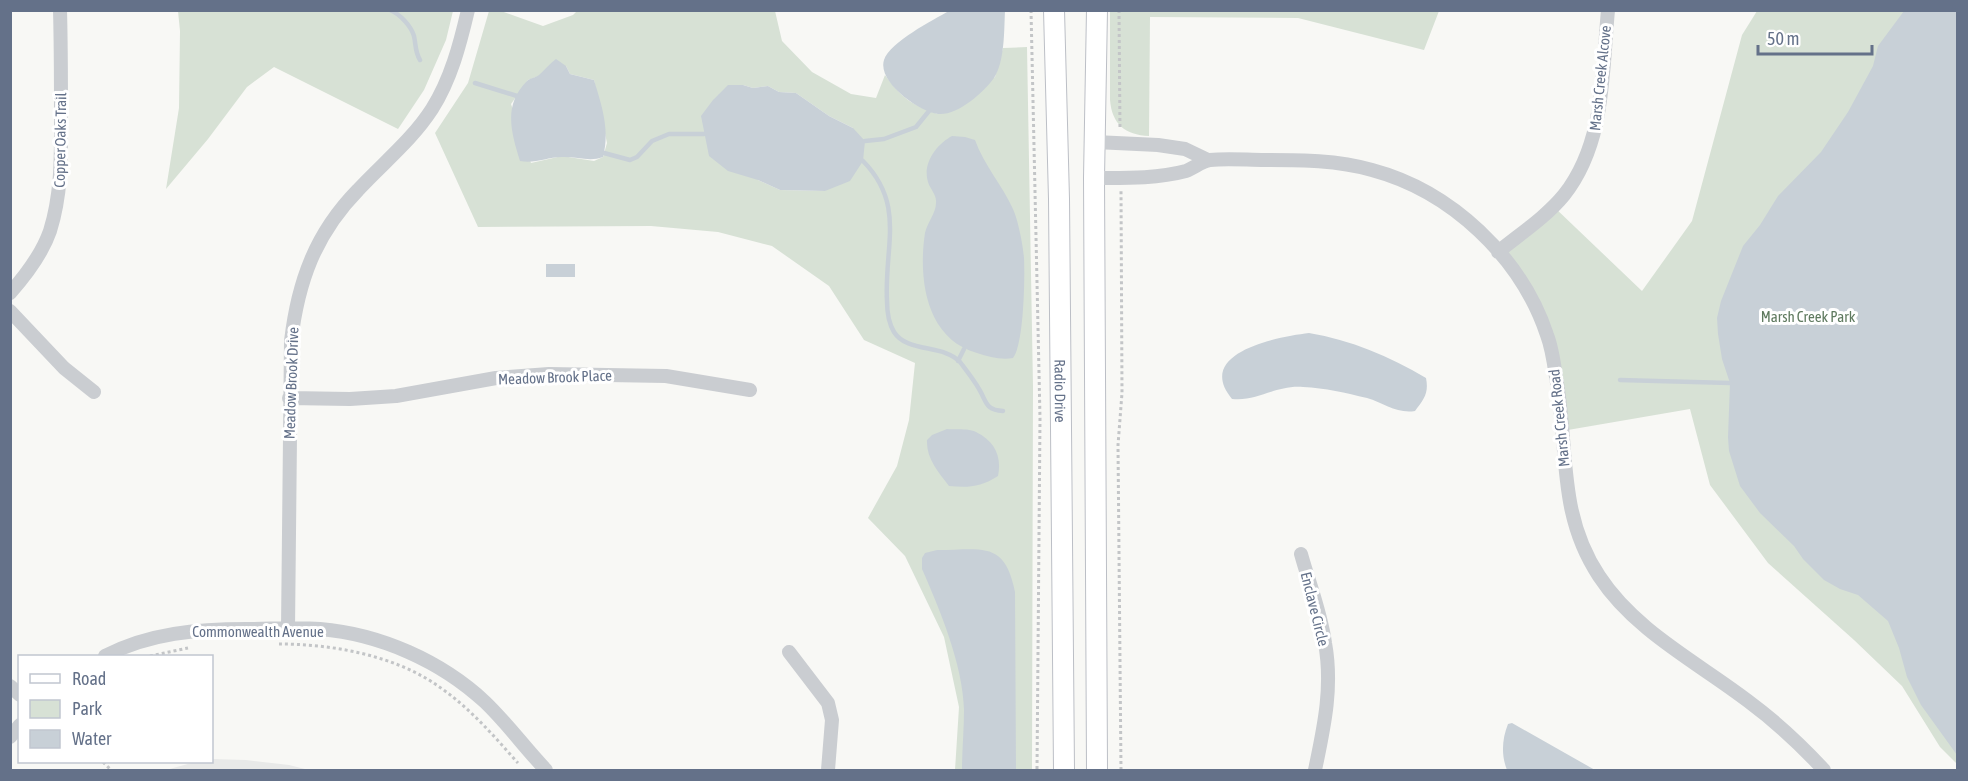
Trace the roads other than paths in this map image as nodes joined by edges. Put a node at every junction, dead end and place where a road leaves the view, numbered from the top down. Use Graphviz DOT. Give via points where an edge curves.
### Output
graph roads {
  1 [pos="60,10"];
  2 [pos="468,10"];
  3 [pos="1054,10"];
  4 [pos="1097,10"];
  5 [pos="1608,10"];
  6 [pos="1095,142"];
  7 [pos="1208,160"];
  8 [pos="1094,178"];
  9 [pos="1498,252"];
  10 [pos="10,293"];
  11 [pos="10,311"];
  12 [pos="750,390"];
  13 [pos="94,392"];
  14 [pos="289,398"];
  15 [pos="1301,554"];
  16 [pos="288,629"];
  17 [pos="789,652"];
  18 [pos="110,655"];
  19 [pos="546,771"];
  20 [pos="828,771"];
  21 [pos="1064,771"];
  22 [pos="1097,771"];
  23 [pos="1315,771"];
  24 [pos="1824,771"];
  1 -- 10 [label="street, Copper Oaks Trail" via="61,174 57,208 38,256"];
  2 -- 14 [label="street, Meadow Brook Drive" via="454,65 433,108 403,146 339,209 312,256 294,312"];
  3 -- 21 [label="main road, Radio Drive"];
  4 -- 6 [label="main road"];
  5 -- 9 [label="street, Marsh Creek Alcove" via="1597,126 1584,165 1563,197"];
  6 -- 7 [label="street, Marsh Creek Road" via="1185,149"];
  6 -- 8 [label="main road"];
  7 -- 8 [label="street, Marsh Creek Road" via="1188,170 1161,176"];
  7 -- 9 [label="street, Marsh Creek Road" via="1311,159 1374,170 1406,182 1460,214"];
  8 -- 22 [label="main road"];
  9 -- 24 [label="street, Marsh Creek Road" via="1519,279 1548,336 1560,396 1570,511 1599,577 1644,626 1750,702"];
  11 -- 13 [label="street" via="64,368"];
  12 -- 14 [label="street, Meadow Brook Place" via="666,376 549,374 496,378 396,396"];
  14 -- 16 [label="street, Meadow Brook Drive"];
  15 -- 23 [label="street, Enclave Circle" via="1325,641 1328,669 1325,726"];
  16 -- 18 [label="street, Commonwealth Avenue" via="166,634"];
  16 -- 19 [label="street, Commonwealth Avenue" via="345,633 424,659 485,702"];
  17 -- 20 [label="street" via="828,703 832,720"];
}
